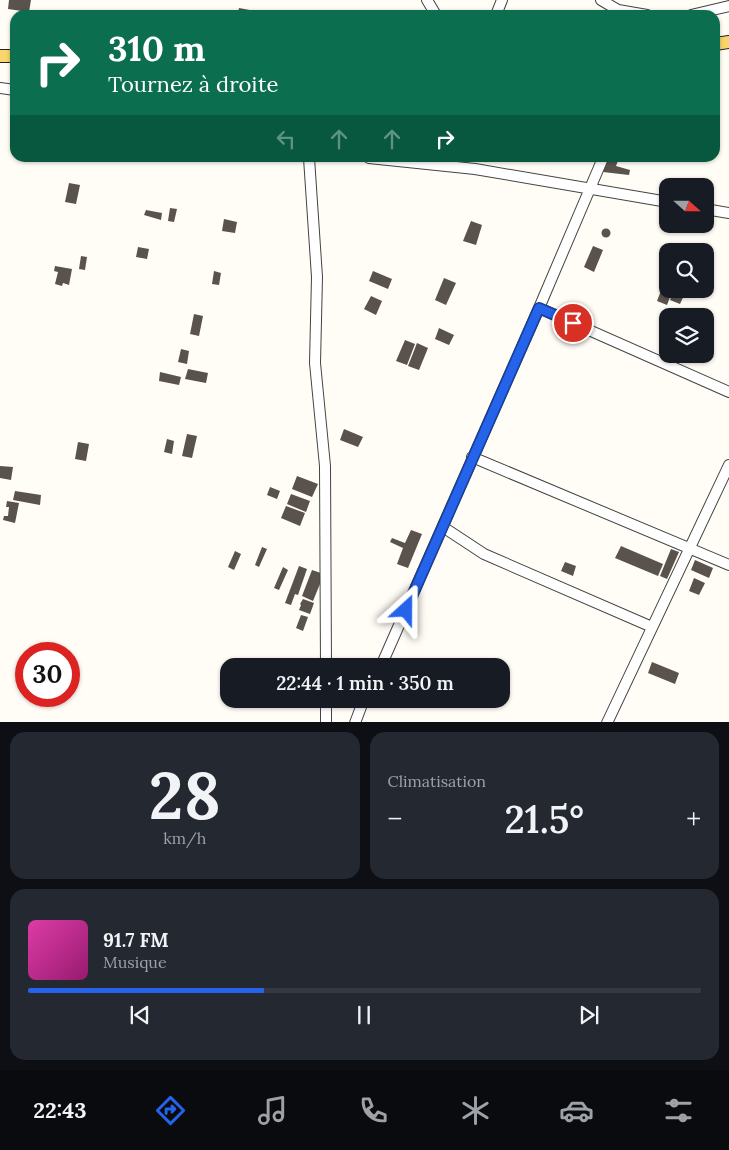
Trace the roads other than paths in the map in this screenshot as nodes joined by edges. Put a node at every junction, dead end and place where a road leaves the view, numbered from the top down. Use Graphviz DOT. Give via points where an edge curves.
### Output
graph roads {
  1 [pos="601,0"];
  2 [pos="729,6"];
  3 [pos="618,10"];
  4 [pos="712,10"];
  5 [pos="309,162"];
  6 [pos="408,162"];
  7 [pos="600,162"];
  8 [pos="590,187"];
  9 [pos="659,200"];
  10 [pos="714,210"];
  11 [pos="729,213"];
  12 [pos="539,308"];
  13 [pos="729,392"];
  14 [pos="472,458"];
  15 [pos="729,465"];
  16 [pos="443,527"];
  17 [pos="690,547"];
  18 [pos="729,565"];
  19 [pos="652,627"];
  20 [pos="326,658"];
  21 [pos="385,658"];
  22 [pos="326,708"];
  23 [pos="360,708"];
  24 [pos="326,722"];
  25 [pos="355,722"];
  26 [pos="607,722"];
  1 -- 3 [label="street"];
  2 -- 4 [label="street"];
  5 -- 20 [label="street" via="317,277 315,363 325,466"];
  6 -- 8 [label="street"];
  7 -- 8 [label="street"];
  8 -- 9 [label="street"];
  8 -- 12 [label="street"];
  10 -- 11 [label="street"];
  12 -- 13 [label="street"];
  12 -- 14 [label="street"];
  14 -- 16 [label="street"];
  14 -- 17 [label="street"];
  15 -- 17 [label="street"];
  16 -- 19 [label="street" via="484,554"];
  16 -- 21 [label="street"];
  17 -- 18 [label="street"];
  17 -- 19 [label="street"];
  19 -- 26 [label="street"];
  22 -- 24 [label="street"];
  23 -- 25 [label="street"];
}
